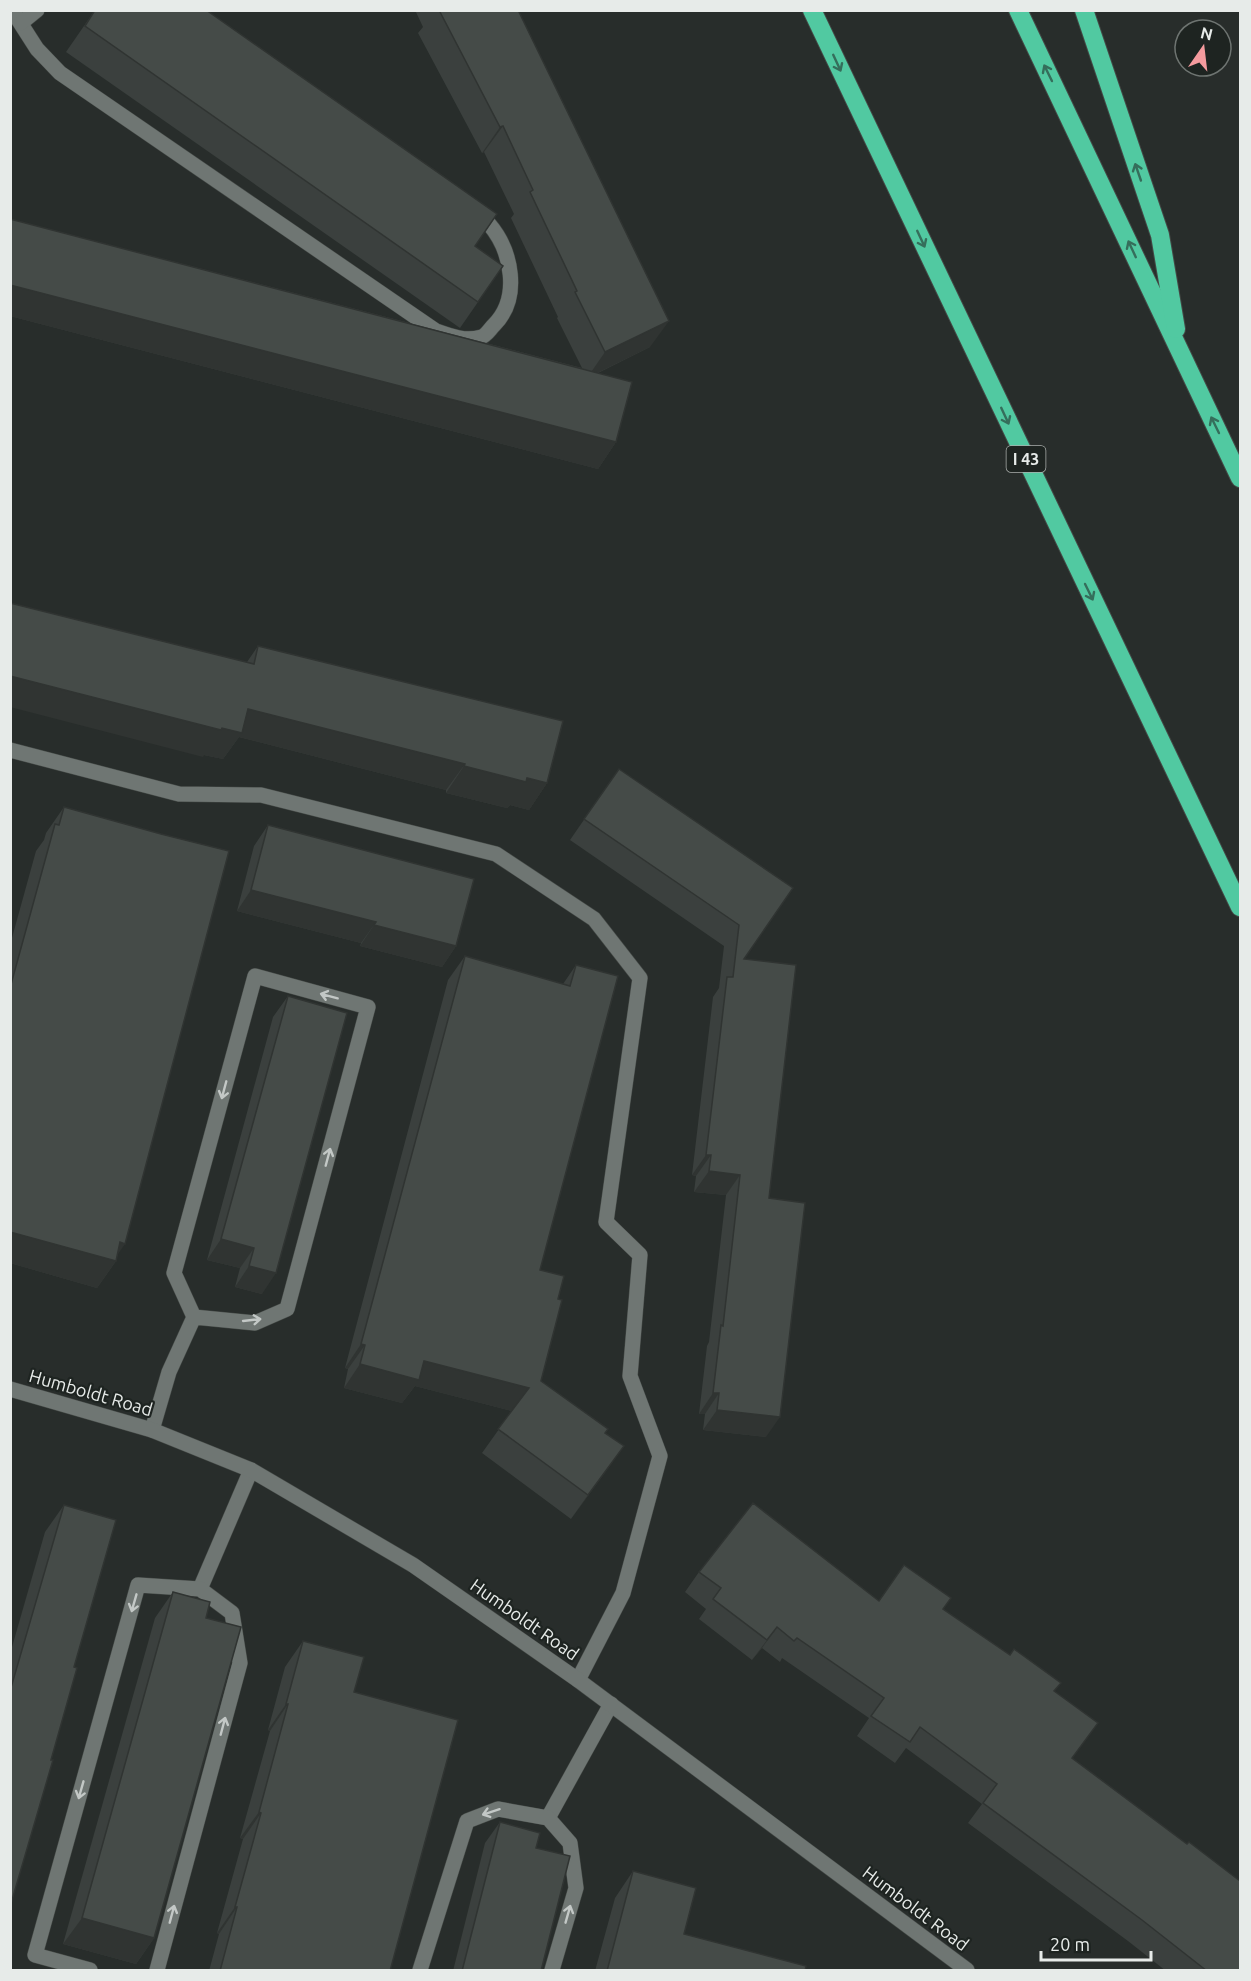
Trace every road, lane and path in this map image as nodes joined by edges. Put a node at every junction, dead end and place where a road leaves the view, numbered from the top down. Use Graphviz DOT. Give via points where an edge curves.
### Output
graph roads {
  1 [pos="38,10"];
  2 [pos="812,10"];
  3 [pos="1018,10"];
  4 [pos="1084,10"];
  5 [pos="16,17"];
  6 [pos="460,202"];
  7 [pos="1180,351"];
  8 [pos="1240,478"];
  9 [pos="10,750"];
  10 [pos="1240,907"];
  11 [pos="194,1317"];
  12 [pos="10,1389"];
  13 [pos="152,1430"];
  14 [pos="250,1470"];
  15 [pos="200,1589"];
  16 [pos="578,1680"];
  17 [pos="611,1704"];
  18 [pos="548,1818"];
  19 [pos="90,1971"];
  20 [pos="157,1971"];
  21 [pos="420,1971"];
  22 [pos="552,1971"];
  23 [pos="967,1971"];
  1 -- 5 [label="street"];
  2 -- 10 [label="highway, I 43, one-way"];
  7 -- 3 [label="highway, one-way"];
  7 -- 4 [label="highway, one-way" via="1160,235"];
  5 -- 6 [label="street" via="37,49 60,73 436,331 461,339 482,337 502,318 511,273 504,246 489,223"];
  8 -- 7 [label="highway, one-way"];
  9 -- 16 [label="street" via="179,794 261,795 496,854 594,919 640,978 606,1222 640,1255 630,1376 660,1456 623,1593"];
  11 -- 11 [label="street, one-way" via="255,1323 287,1309 368,1007 255,976 174,1273"];
  11 -- 13 [label="street" via="169,1372"];
  12 -- 13 [label="street, Humboldt Road"];
  13 -- 14 [label="street, Humboldt Road"];
  14 -- 15 [label="street"];
  14 -- 16 [label="street, Humboldt Road" via="412,1565"];
  15 -- 19 [label="street, one-way" via="138,1585 34,1955"];
  20 -- 15 [label="street, one-way" via="240,1663 232,1613"];
  16 -- 17 [label="street, Humboldt Road"];
  17 -- 18 [label="street"];
  17 -- 23 [label="street, Humboldt Road"];
  18 -- 21 [label="street, one-way" via="498,1809 467,1821"];
  22 -- 18 [label="street, one-way" via="576,1888 570,1843"];
}
